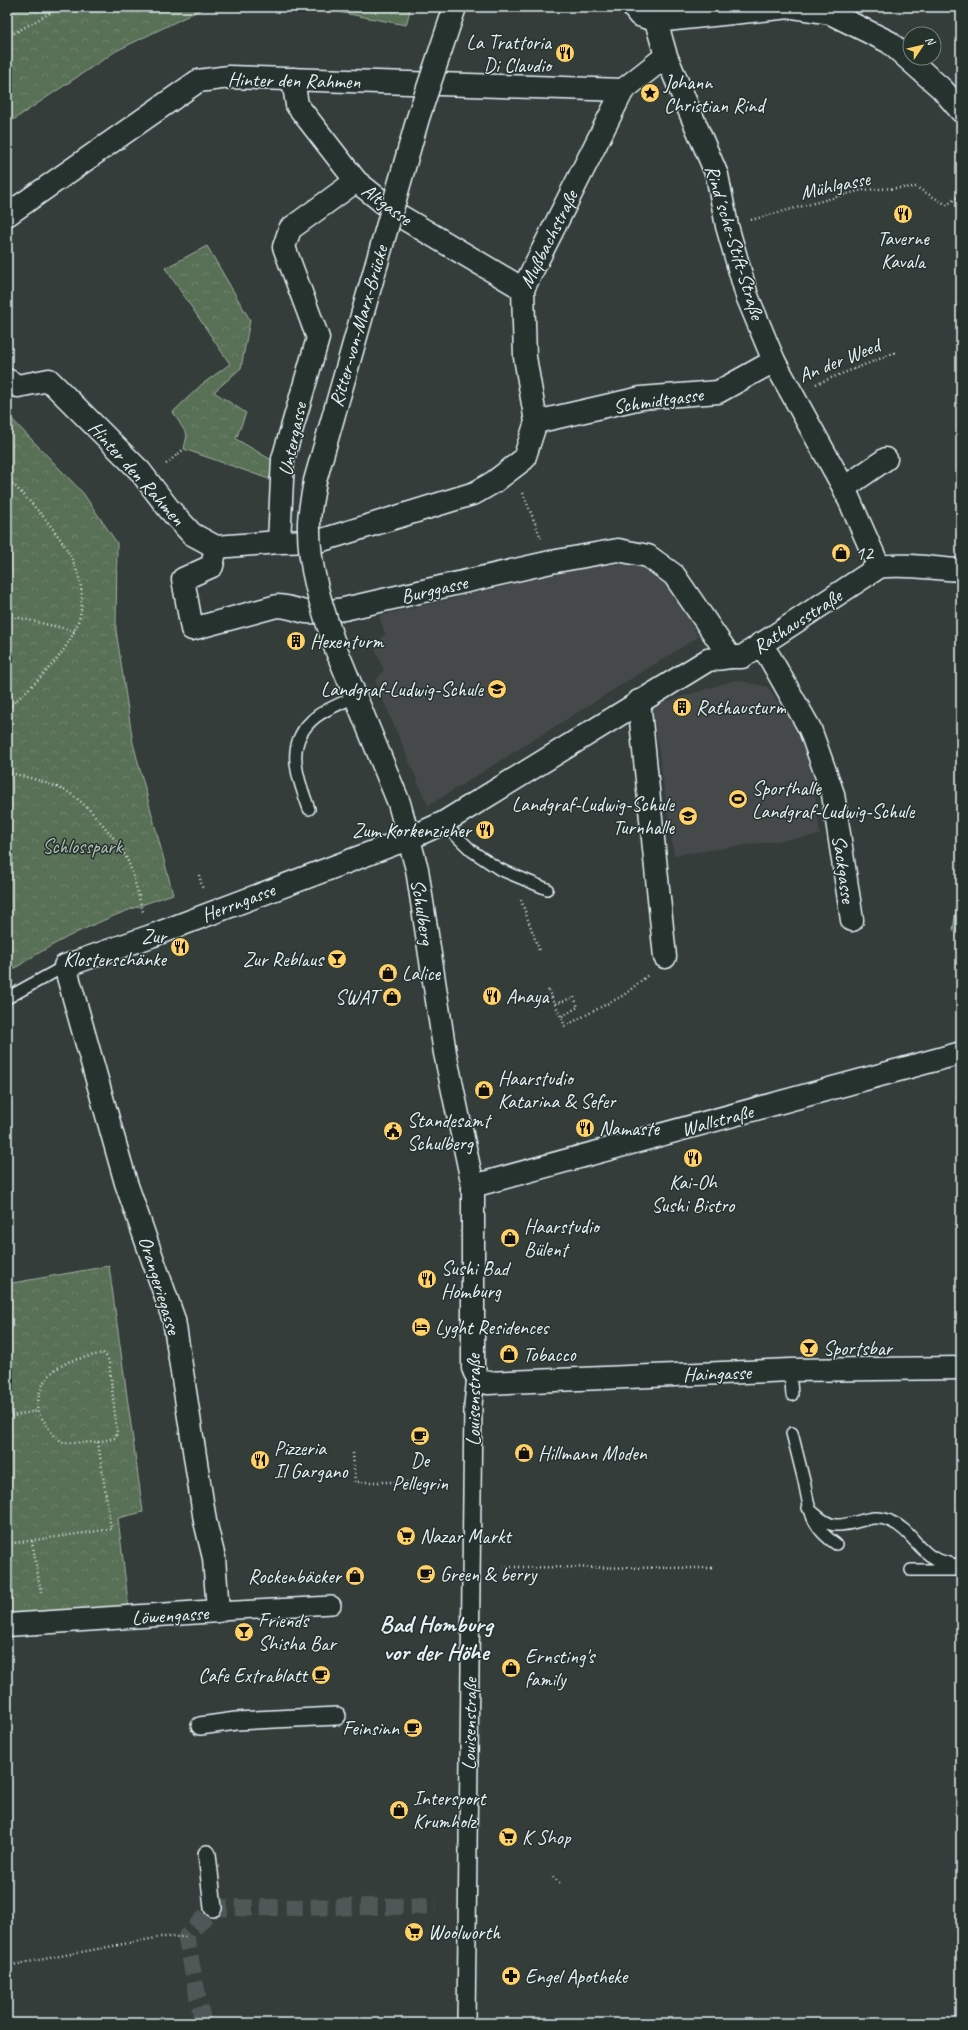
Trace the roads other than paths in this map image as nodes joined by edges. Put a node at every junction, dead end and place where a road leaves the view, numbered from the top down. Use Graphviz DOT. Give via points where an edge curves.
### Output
graph roads {
  1 [pos="455,7"];
  2 [pos="633,7"];
  3 [pos="791,7"];
  4 [pos="656,21"];
  5 [pos="666,56"];
  6 [pos="293,80"];
  7 [pos="623,90"];
  8 [pos="961,111"];
  9 [pos="356,182"];
  10 [pos="7,215"];
  11 [pos="522,289"];
  12 [pos="774,361"];
  13 [pos="7,380"];
  14 [pos="536,422"];
  15 [pos="886,459"];
  16 [pos="844,488"];
  17 [pos="319,541"];
  18 [pos="280,542"];
  19 [pos="216,547"];
  20 [pos="879,567"];
  21 [pos="961,570"];
  22 [pos="330,612"];
  23 [pos="760,644"];
  24 [pos="336,649"];
  25 [pos="730,657"];
  26 [pos="356,696"];
  27 [pos="639,701"];
  28 [pos="309,809"];
  29 [pos="443,823"];
  30 [pos="410,838"];
  31 [pos="547,889"];
  32 [pos="852,920"];
  33 [pos="665,957"];
  34 [pos="65,966"];
  35 [pos="7,998"];
  36 [pos="961,1053"];
  37 [pos="473,1186"];
  38 [pos="961,1368"];
  39 [pos="790,1370"];
  40 [pos="476,1376"];
  41 [pos="792,1395"];
  42 [pos="792,1433"];
  43 [pos="808,1508"];
  44 [pos="836,1544"];
  45 [pos="961,1566"];
  46 [pos="911,1570"];
  47 [pos="961,1570"];
  48 [pos="332,1605"];
  49 [pos="218,1612"];
  50 [pos="7,1625"];
  51 [pos="337,1716"];
  52 [pos="200,1726"];
  53 [pos="207,1854"];
  54 [pos="214,1908"];
  55 [pos="466,2023"];
  1 -- 24 [label="street, Ritter-von-Marx-Brücke, bridge" via="418,118 315,481 309,523 312,564 320,603"];
  2 -- 4 [label="street" via="639,15"];
  3 -- 4 [label="street"];
  3 -- 8 [label="street" via="830,13 889,42 942,89"];
  4 -- 5 [label="street, Rind´sche-Stift-Straße"];
  5 -- 7 [label="street, Mußbachstraße"];
  5 -- 12 [label="street, Rind´sche-Stift-Straße" via="717,175 727,226 747,296"];
  6 -- 7 [label="street, Hinter den Rahmen"];
  6 -- 9 [label="street, Altgasse" via="297,105"];
  6 -- 10 [label="street, Hinter den Rahmen" via="229,77 198,81"];
  7 -- 11 [label="street, Mußbachstraße"];
  9 -- 11 [label="street, Altgasse" via="400,216"];
  9 -- 18 [label="street, Untergasse" via="290,229 284,247 318,338 283,459"];
  11 -- 14 [label="street, Mußbachstraße" via="525,357"];
  12 -- 14 [label="street, Schmidtgasse" via="718,392 641,398"];
  12 -- 16 [label="street, Rind´sche-Stift-Straße"];
  13 -- 19 [label="street, Hinter den Rahmen" via="18,386 49,380 140,471 192,534"];
  14 -- 17 [label="street, Mußbachstraße" via="524,459 474,493"];
  15 -- 16 [label="street"];
  16 -- 20 [label="street, Rind´sche-Stift-Straße"];
  17 -- 18 [label="street"];
  17 -- 22 [label="street"];
  18 -- 19 [label="street"];
  19 -- 22 [label="street, Burggasse" via="212,566 183,579 192,629 278,606 305,612"];
  20 -- 21 [label="street, Rathausstraße" via="895,564"];
  20 -- 23 [label="street, Rathausstraße"];
  22 -- 25 [label="street, Burggasse" via="551,562 618,550 648,556 674,575"];
  23 -- 25 [label="street, Rathausstraße" via="742,657"];
  23 -- 32 [label="street, Sackgasse" via="810,729 834,794"];
  24 -- 26 [label="street, Schulberg"];
  25 -- 27 [label="street, Rathausstraße" via="708,660"];
  26 -- 28 [label="lane" via="318,716 301,733 295,748 297,769"];
  26 -- 30 [label="street, Schulberg" via="399,803"];
  27 -- 29 [label="street, Rathausstraße"];
  27 -- 33 [label="street"];
  29 -- 30 [label="street, Rathausstraße"];
  29 -- 31 [label="lane" via="472,851 498,869"];
  30 -- 34 [label="street, Herrngasse"];
  30 -- 37 [label="street, Schulberg" via="445,1054"];
  34 -- 35 [label="lane"];
  34 -- 49 [label="street, Orangeriegasse" via="126,1183 174,1320 205,1521 214,1558"];
  36 -- 37 [label="street, Wallstraße"];
  37 -- 40 [label="street, Louisenstraße" via="473,1368"];
  38 -- 39 [label="street, Haingasse"];
  39 -- 40 [label="street, Haingasse" via="488,1383 482,1382"];
  39 -- 41 [label="lane"];
  40 -- 55 [label="street, Louisenstraße"];
  42 -- 43 [label="lane"];
  43 -- 44 [label="lane" via="824,1536"];
  43 -- 45 [label="lane" via="825,1522 836,1525 876,1518 889,1520 901,1526 935,1558"];
  46 -- 47 [label="lane"];
  48 -- 49 [label="street, Löwengasse"];
  49 -- 50 [label="street, Löwengasse"];
  51 -- 52 [label="street" via="236,1721"];
  53 -- 54 [label="street"];
}
